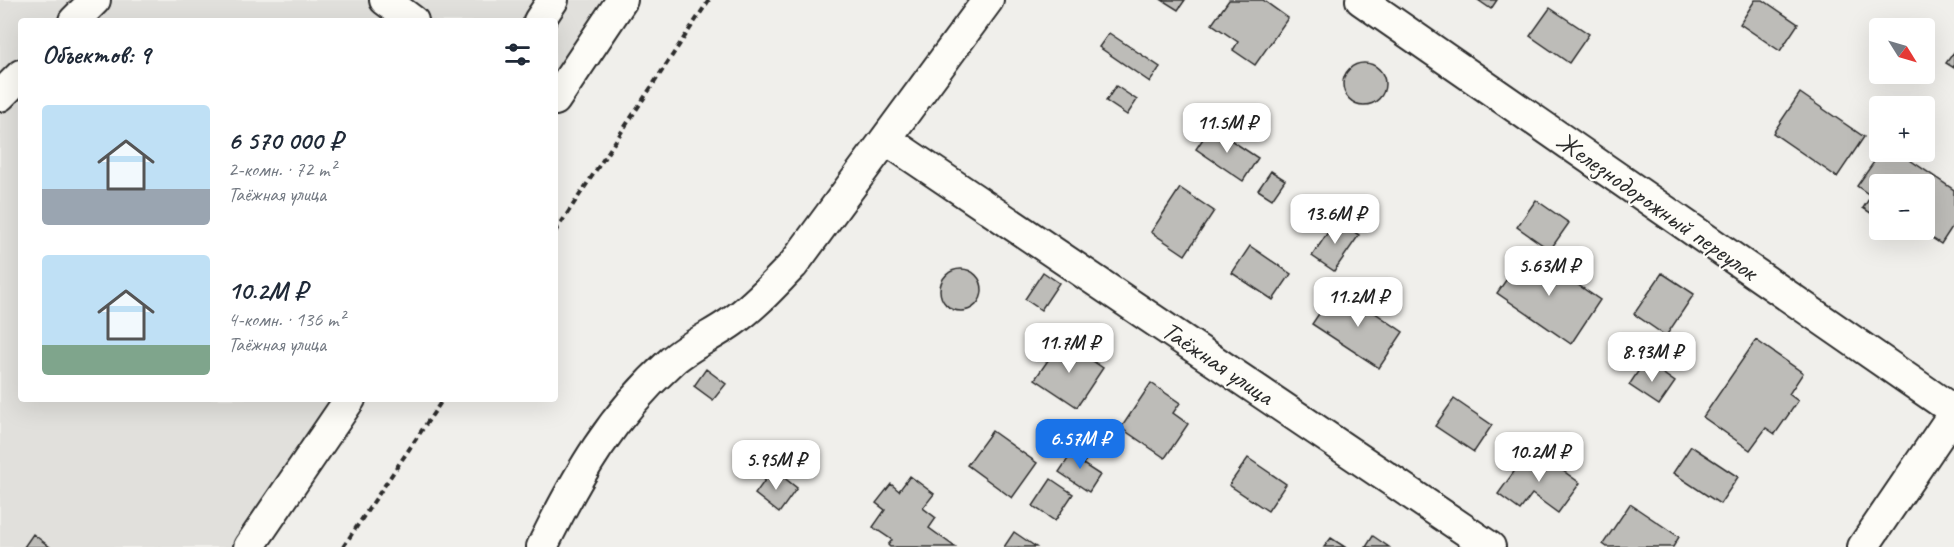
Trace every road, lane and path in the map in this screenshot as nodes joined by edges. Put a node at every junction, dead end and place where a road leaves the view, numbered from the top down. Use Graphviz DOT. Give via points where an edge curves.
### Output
graph roads {
  1 [pos="95,0"];
  2 [pos="385,0"];
  3 [pos="553,0"];
  4 [pos="622,0"];
  5 [pos="709,0"];
  6 [pos="988,0"];
  7 [pos="1361,0"];
  8 [pos="77,18"];
  9 [pos="409,18"];
  10 [pos="541,18"];
  11 [pos="18,78"];
  12 [pos="0,96"];
  13 [pos="558,96"];
  14 [pos="887,140"];
  15 [pos="558,227"];
  16 [pos="348,402"];
  17 [pos="441,402"];
  18 [pos="1954,412"];
  19 [pos="249,547"];
  20 [pos="343,547"];
  21 [pos="542,547"];
  22 [pos="1490,547"];
  23 [pos="1863,547"];
  1 -- 8 [label="street"];
  2 -- 9 [label="street"];
  3 -- 10 [label="street"];
  4 -- 13 [label="street"];
  5 -- 15 [label="path"];
  6 -- 14 [label="street"];
  7 -- 18 [label="street, Железнодорожный переулок"];
  11 -- 12 [label="street"];
  14 -- 21 [label="street" via="793,265 734,321 674,359 629,404 598,444"];
  14 -- 22 [label="street, Таёжная улица"];
  16 -- 19 [label="street"];
  17 -- 20 [label="path"];
  18 -- 23 [label="street"];
}
